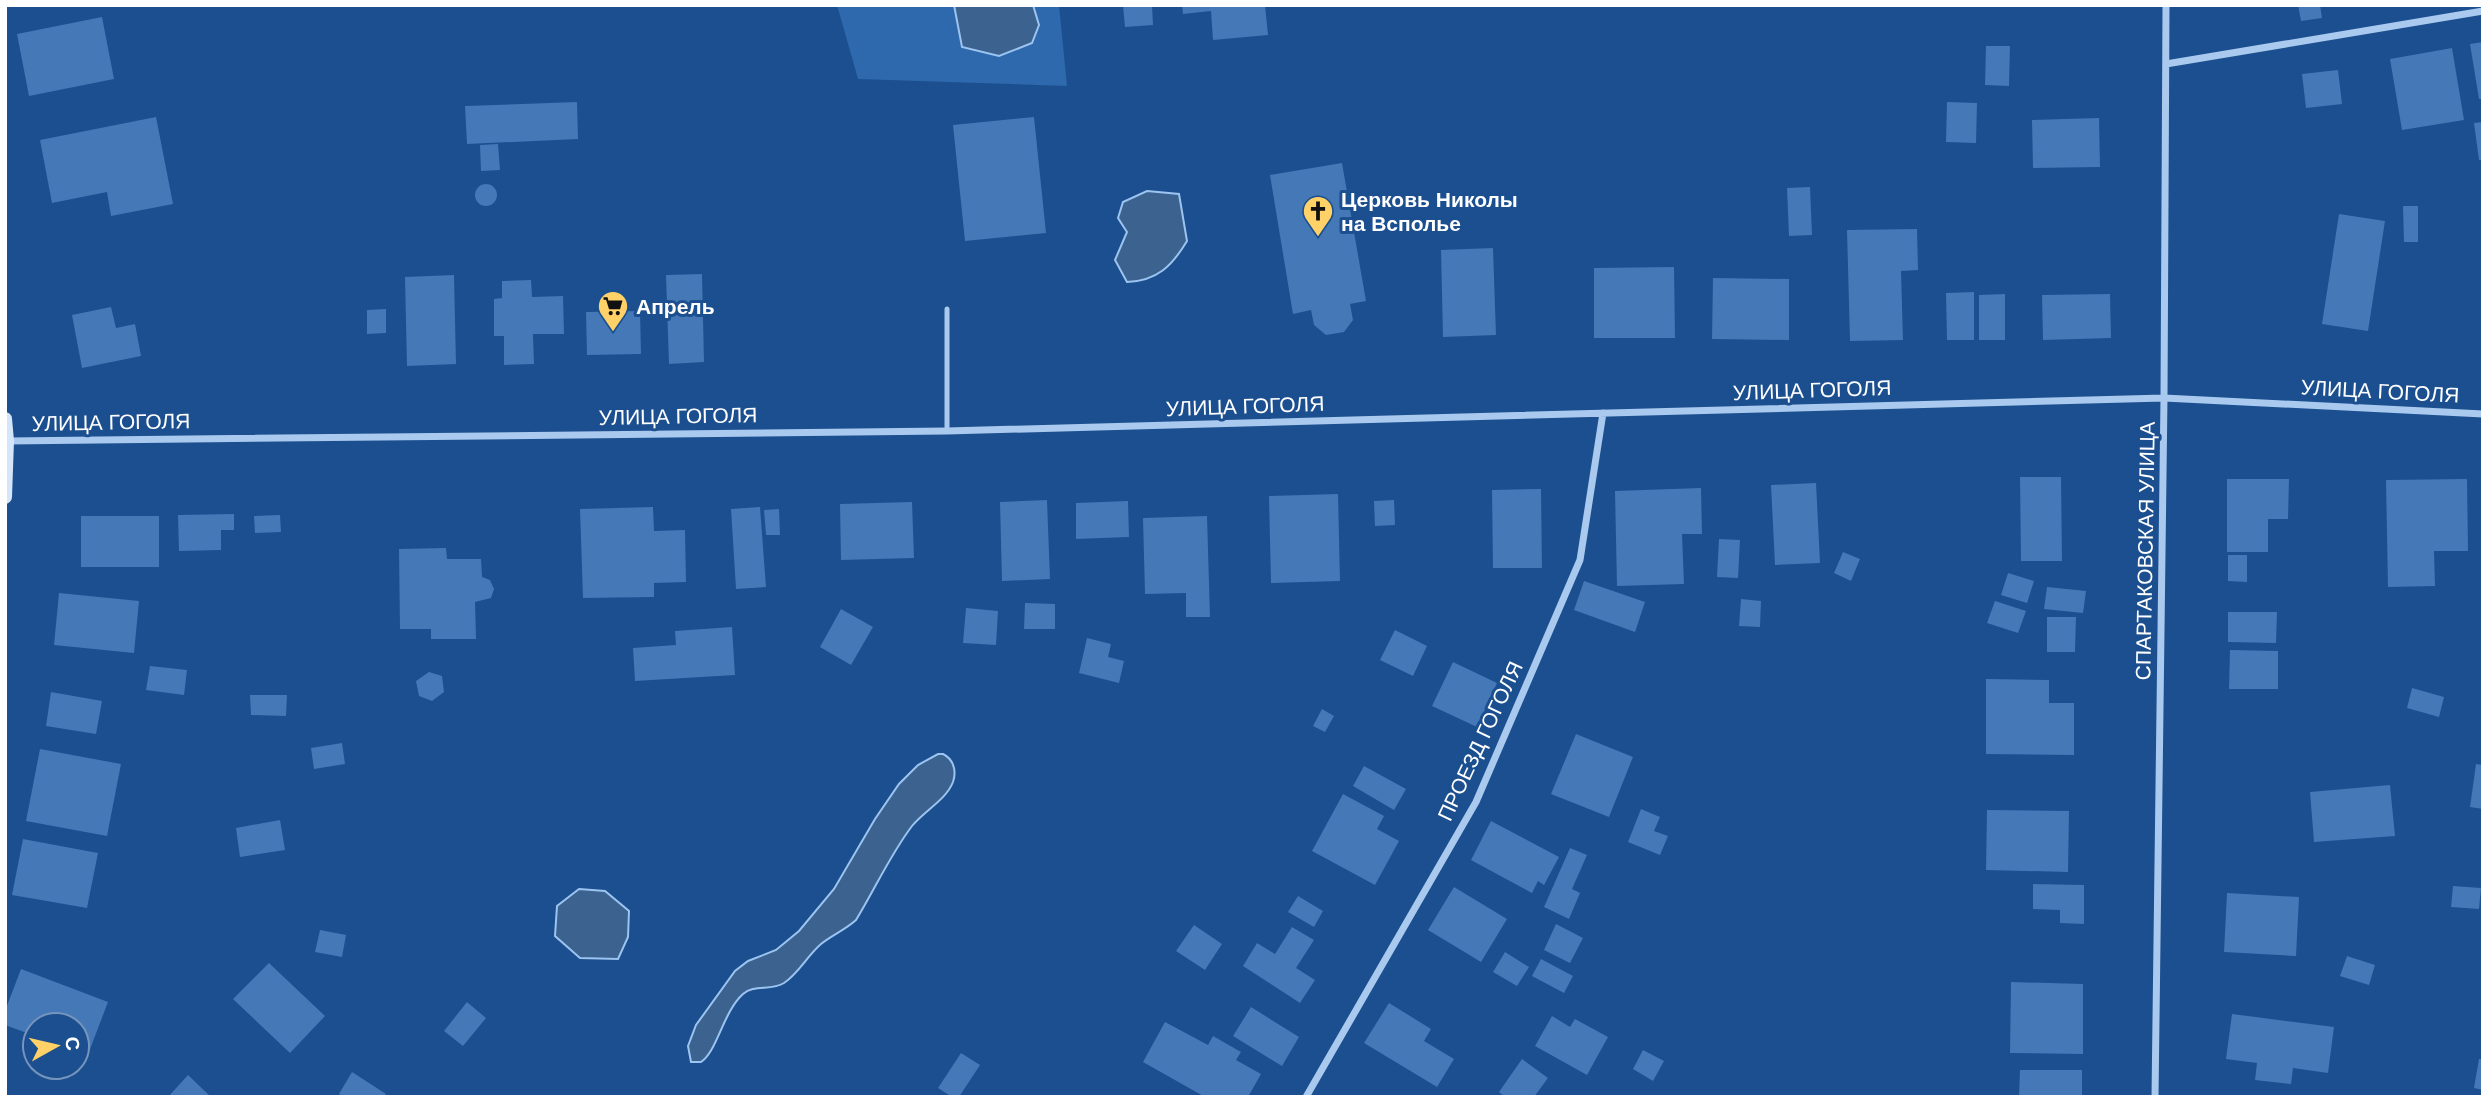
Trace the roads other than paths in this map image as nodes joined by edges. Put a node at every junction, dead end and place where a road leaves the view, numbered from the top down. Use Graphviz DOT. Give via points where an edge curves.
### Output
graph roads {
  1 [pos="2166,5"];
  2 [pos="2483,11"];
  3 [pos="2166,64"];
  4 [pos="947,309"];
  5 [pos="2164,398"];
  6 [pos="1603,413"];
  7 [pos="2483,414"];
  8 [pos="5,419"];
  9 [pos="947,431"];
  10 [pos="7,440"];
  11 [pos="5,497"];
  12 [pos="1306,1097"];
  13 [pos="2155,1097"];
  1 -- 3 [label="street, СПАРТАКОВСКАЯ УЛИЦА"];
  2 -- 3 [label="street"];
  3 -- 5 [label="street, СПАРТАКОВСКАЯ УЛИЦА"];
  4 -- 9 [label="lane"];
  5 -- 6 [label="street, УЛИЦА ГОГОЛЯ"];
  5 -- 7 [label="street, УЛИЦА ГОГОЛЯ"];
  5 -- 13 [label="street, СПАРТАКОВСКАЯ УЛИЦА"];
  6 -- 9 [label="street, УЛИЦА ГОГОЛЯ"];
  6 -- 12 [label="street, ПРОЕЗД ГОГОЛЯ" via="1580,559 1476,802"];
  8 -- 10 [label="main road"];
  9 -- 10 [label="street, УЛИЦА ГОГОЛЯ"];
  10 -- 11 [label="main road"];
}
